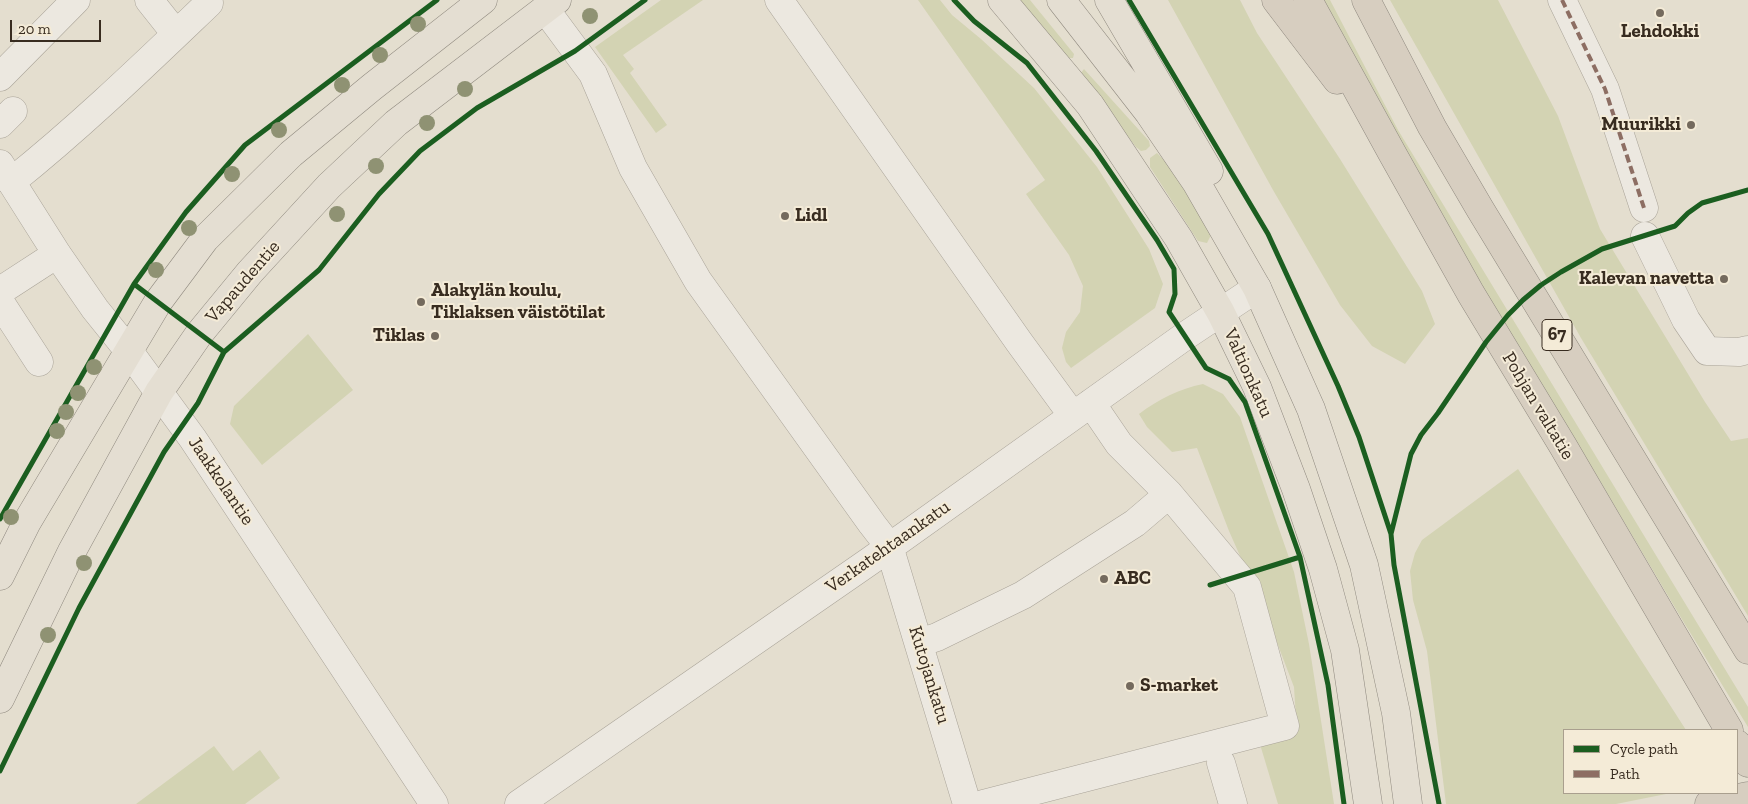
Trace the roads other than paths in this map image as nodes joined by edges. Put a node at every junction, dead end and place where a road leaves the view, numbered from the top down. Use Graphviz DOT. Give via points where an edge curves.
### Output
graph roads {
  1 [pos="76,0"];
  2 [pos="150,0"];
  3 [pos="483,0"];
  4 [pos="779,0"];
  5 [pos="1002,0"];
  6 [pos="1061,0"];
  7 [pos="1109,0"];
  8 [pos="1276,0"];
  9 [pos="1308,0"];
  10 [pos="1562,0"];
  11 [pos="209,3"];
  12 [pos="551,4"];
  13 [pos="1369,5"];
  14 [pos="176,34"];
  15 [pos="0,77"];
  16 [pos="1392,153"];
  17 [pos="6,182"];
  18 [pos="1644,208"];
  19 [pos="1645,236"];
  20 [pos="57,254"];
  21 [pos="1257,288"];
  22 [pos="0,291"];
  23 [pos="0,302"];
  24 [pos="1221,313"];
  25 [pos="128,350"];
  26 [pos="1748,350"];
  27 [pos="39,362"];
  28 [pos="159,392"];
  29 [pos="1082,410"];
  30 [pos="1169,494"];
  31 [pos="890,546"];
  32 [pos="0,576"];
  33 [pos="919,643"];
  34 [pos="1748,650"];
  35 [pos="0,699"];
  36 [pos="1728,729"];
  37 [pos="1738,746"];
  38 [pos="1748,763"];
  39 [pos="1222,764"];
  40 [pos="1748,796"];
  41 [pos="434,804"];
  42 [pos="519,804"];
  43 [pos="967,804"];
  44 [pos="983,804"];
  45 [pos="1233,804"];
  46 [pos="1368,804"];
  47 [pos="1408,804"];
  48 [pos="1709,804"];
  1 -- 15 [label="street"];
  2 -- 14 [label="street"];
  3 -- 25 [label="main road" via="291,154 206,239 158,302"];
  4 -- 29 [label="street" via="998,312"];
  5 -- 24 [label="main road, Valtionkatu" via="1090,105 1179,239"];
  6 -- 21 [label="main road" via="1148,113 1196,182"];
  7 -- 21 [label="main road" via="1209,171"];
  8 -- 16 [label="highway"];
  9 -- 16 [label="highway, Pohjan valtatie"];
  10 -- 18 [label="street" via="1605,89"];
  11 -- 14 [label="street"];
  12 -- 28 [label="main road, Vapaudentie" via="396,123 329,186 199,334"];
  12 -- 31 [label="street" via="593,74 633,168 698,282"];
  13 -- 34 [label="highway, 67" via="1432,127"];
  14 -- 17 [label="street" via="129,79"];
  16 -- 36 [label="highway, Pohjan valtatie" via="1471,294"];
  17 -- 20 [label="street, Jaakkolantie"];
  19 -- 26 [label="street" via="1686,320 1707,351"];
  20 -- 22 [label="street"];
  20 -- 25 [label="street, Jaakkolantie"];
  21 -- 24 [label="street, Verkatehtaankatu"];
  21 -- 47 [label="main road" via="1310,410 1364,565 1396,713"];
  23 -- 27 [label="street"];
  24 -- 29 [label="street, Verkatehtaankatu"];
  24 -- 46 [label="main road, Valtionkatu" via="1257,387 1323,569 1345,650"];
  25 -- 28 [label="street, Jaakkolantie"];
  25 -- 32 [label="main road" via="27,522"];
  28 -- 35 [label="main road, Vapaudentie" via="71,553"];
  28 -- 41 [label="street, Jaakkolantie" via="193,438"];
  29 -- 30 [label="street"];
  29 -- 31 [label="street, Verkatehtaankatu"];
  30 -- 33 [label="street" via="1135,523 1023,595"];
  30 -- 44 [label="street" via="1247,587 1284,726"];
  31 -- 33 [label="street, Kutojankatu"];
  31 -- 42 [label="street, Verkatehtaankatu"];
  33 -- 43 [label="street, Kutojankatu"];
  37 -- 38 [label="highway"];
  39 -- 45 [label="street"];
  40 -- 48 [label="highway"];
}
